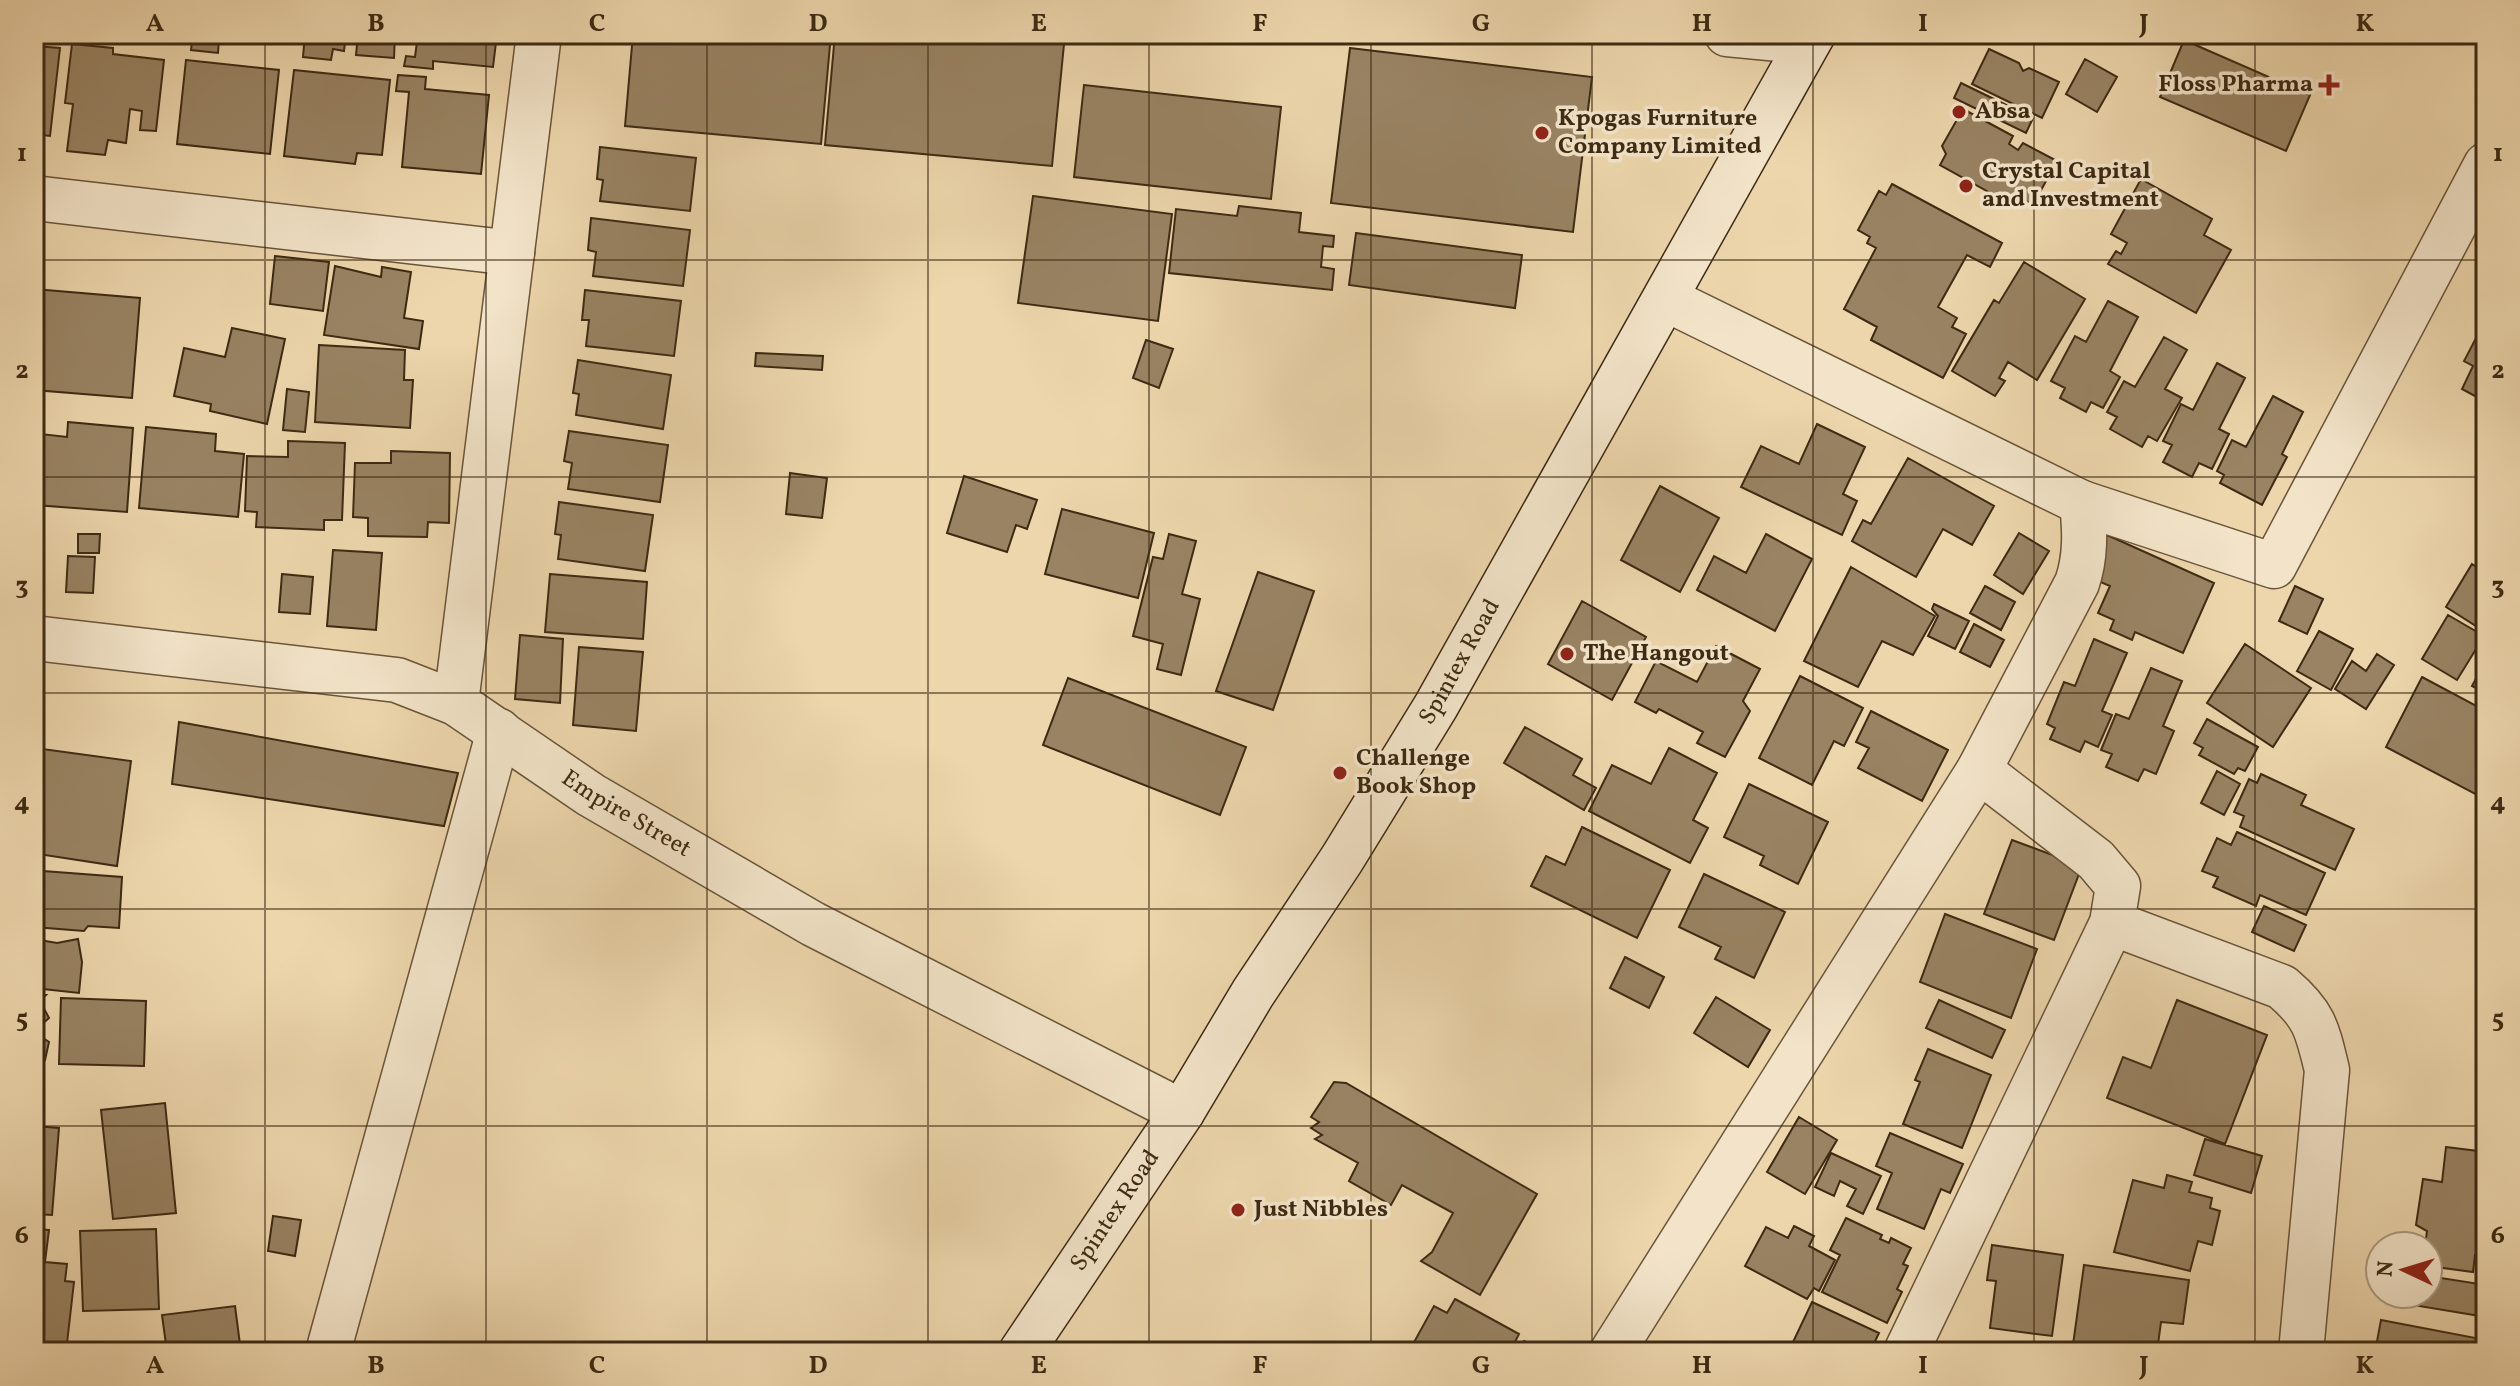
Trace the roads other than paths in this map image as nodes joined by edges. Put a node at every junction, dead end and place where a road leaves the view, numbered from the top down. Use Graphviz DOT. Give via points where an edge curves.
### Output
graph roads {
  1 [pos="539,34"];
  2 [pos="1727,34"];
  3 [pos="1811,38"];
  4 [pos="2486,165"];
  5 [pos="34,198"];
  6 [pos="512,253"];
  7 [pos="1666,299"];
  8 [pos="2082,503"];
  9 [pos="34,638"];
  10 [pos="456,703"];
  11 [pos="499,731"];
  12 [pos="1979,770"];
  13 [pos="2112,923"];
  14 [pos="1182,1112"];
  15 [pos="328,1352"];
  16 [pos="1021,1352"];
  17 [pos="1612,1352"];
  18 [pos="1906,1352"];
  19 [pos="2301,1352"];
  1 -- 6 [label="street"];
  2 -- 3 [label="street"];
  3 -- 7 [label="street, Spintex Road"];
  4 -- 8 [label="street" via="2274,566"];
  5 -- 6 [label="street"];
  6 -- 10 [label="street"];
  7 -- 8 [label="street"];
  7 -- 14 [label="street, Spintex Road" via="1436,706"];
  8 -- 12 [label="street" via="2085,535 2077,583"];
  9 -- 10 [label="street, Empire Street" via="397,680"];
  10 -- 11 [label="street, Empire Street"];
  11 -- 14 [label="street, Empire Street" via="591,795 813,924"];
  11 -- 15 [label="street"];
  12 -- 13 [label="street" via="2111,877 2118,886"];
  12 -- 17 [label="street"];
  13 -- 18 [label="street"];
  13 -- 19 [label="street" via="2282,987 2303,1005 2317,1028 2327,1070"];
  14 -- 16 [label="street, Spintex Road"];
}
